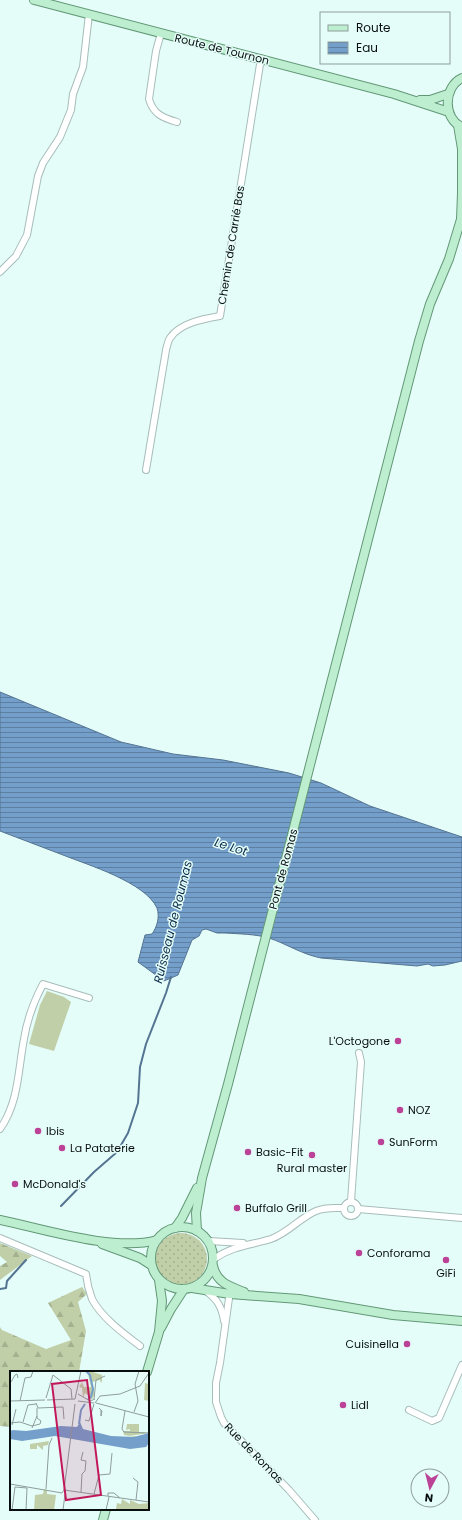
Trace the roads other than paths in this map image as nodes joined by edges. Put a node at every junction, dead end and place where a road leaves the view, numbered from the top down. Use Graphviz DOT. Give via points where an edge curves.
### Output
graph roads {
  1 [pos="34,0"];
  2 [pos="89,14"];
  3 [pos="161,33"];
  4 [pos="261,58"];
  5 [pos="462,78"];
  6 [pos="448,94"];
  7 [pos="410,99"];
  8 [pos="449,112"];
  9 [pos="177,122"];
  10 [pos="460,126"];
  11 [pos="462,193"];
  12 [pos="462,218"];
  13 [pos="0,272"];
  14 [pos="146,470"];
  15 [pos="89,998"];
  16 [pos="359,1053"];
  17 [pos="0,1129"];
  18 [pos="202,1178"];
  19 [pos="351,1201"];
  20 [pos="343,1208"];
  21 [pos="358,1209"];
  22 [pos="462,1218"];
  23 [pos="0,1220"];
  24 [pos="175,1228"];
  25 [pos="197,1231"];
  26 [pos="0,1238"];
  27 [pos="90,1240"];
  28 [pos="157,1240"];
  29 [pos="209,1241"];
  30 [pos="248,1244"];
  31 [pos="213,1262"];
  32 [pos="151,1265"];
  33 [pos="159,1280"];
  34 [pos="188,1289"];
  35 [pos="205,1290"];
  36 [pos="230,1290"];
  37 [pos="462,1321"];
  38 [pos="225,1329"];
  39 [pos="159,1332"];
  40 [pos="140,1346"];
  41 [pos="462,1365"];
  42 [pos="147,1371"];
  43 [pos="409,1410"];
  44 [pos="106,1510"];
  45 [pos="103,1520"];
  46 [pos="315,1520"];
  1 -- 2 [label="main road, Route de Tournon"];
  2 -- 3 [label="main road, Route de Tournon"];
  2 -- 13 [label="street" via="83,67 71,110 60,137 43,163 38,176 27,235 16,256"];
  3 -- 4 [label="main road, Route de Tournon"];
  3 -- 9 [label="street" via="149,98 155,112 162,118"];
  4 -- 7 [label="main road, Route de Tournon"];
  4 -- 14 [label="street, Chemin de Carrié Bas" via="220,316 179,329 170,338"];
  5 -- 6 [label="main road" via="452,86"];
  6 -- 7 [label="main road" via="430,100"];
  6 -- 8 [label="main road"];
  7 -- 8 [label="main road"];
  8 -- 10 [label="main road"];
  10 -- 11 [label="main road, Pont de Romas"];
  11 -- 12 [label="main road, Pont de Romas"];
  12 -- 18 [label="main road, Pont de Romas" via="419,340"];
  15 -- 17 [label="street" via="43,984 27,1023 11,1111"];
  16 -- 19 [label="street" via="361,1062"];
  18 -- 24 [label="main road"];
  18 -- 25 [label="main road" via="196,1213"];
  19 -- 20 [label="street"];
  19 -- 21 [label="street"];
  20 -- 21 [label="street" via="350,1216"];
  20 -- 30 [label="street" via="315,1211 292,1228 272,1238"];
  21 -- 22 [label="street"];
  23 -- 27 [label="main road"];
  24 -- 25 [label="main road" via="190,1228"];
  24 -- 28 [label="main road" via="162,1234"];
  25 -- 29 [label="main road"];
  26 -- 40 [label="street" via="86,1274 92,1299 99,1309"];
  27 -- 28 [label="main road" via="130,1244"];
  27 -- 32 [label="main road" via="140,1258"];
  28 -- 32 [label="main road" via="152,1248"];
  29 -- 30 [label="street"];
  29 -- 31 [label="main road"];
  30 -- 31 [label="street" via="229,1250"];
  31 -- 34 [label="main road" via="206,1279"];
  31 -- 36 [label="main road" via="217,1278"];
  32 -- 33 [label="main road"];
  33 -- 34 [label="main road" via="175,1289"];
  33 -- 39 [label="main road" via="162,1301"];
  34 -- 35 [label="main road"];
  34 -- 39 [label="main road" via="171,1309"];
  35 -- 36 [label="main road"];
  35 -- 38 [label="street" via="221,1306"];
  36 -- 37 [label="main road" via="393,1315"];
  36 -- 38 [label="street, Rue de Romas"];
  38 -- 46 [label="street, Rue de Romas" via="216,1383 216,1402 221,1417"];
  39 -- 42 [label="main road"];
  41 -- 43 [label="street" via="439,1418 432,1421"];
  44 -- 45 [label="main road"];
}
